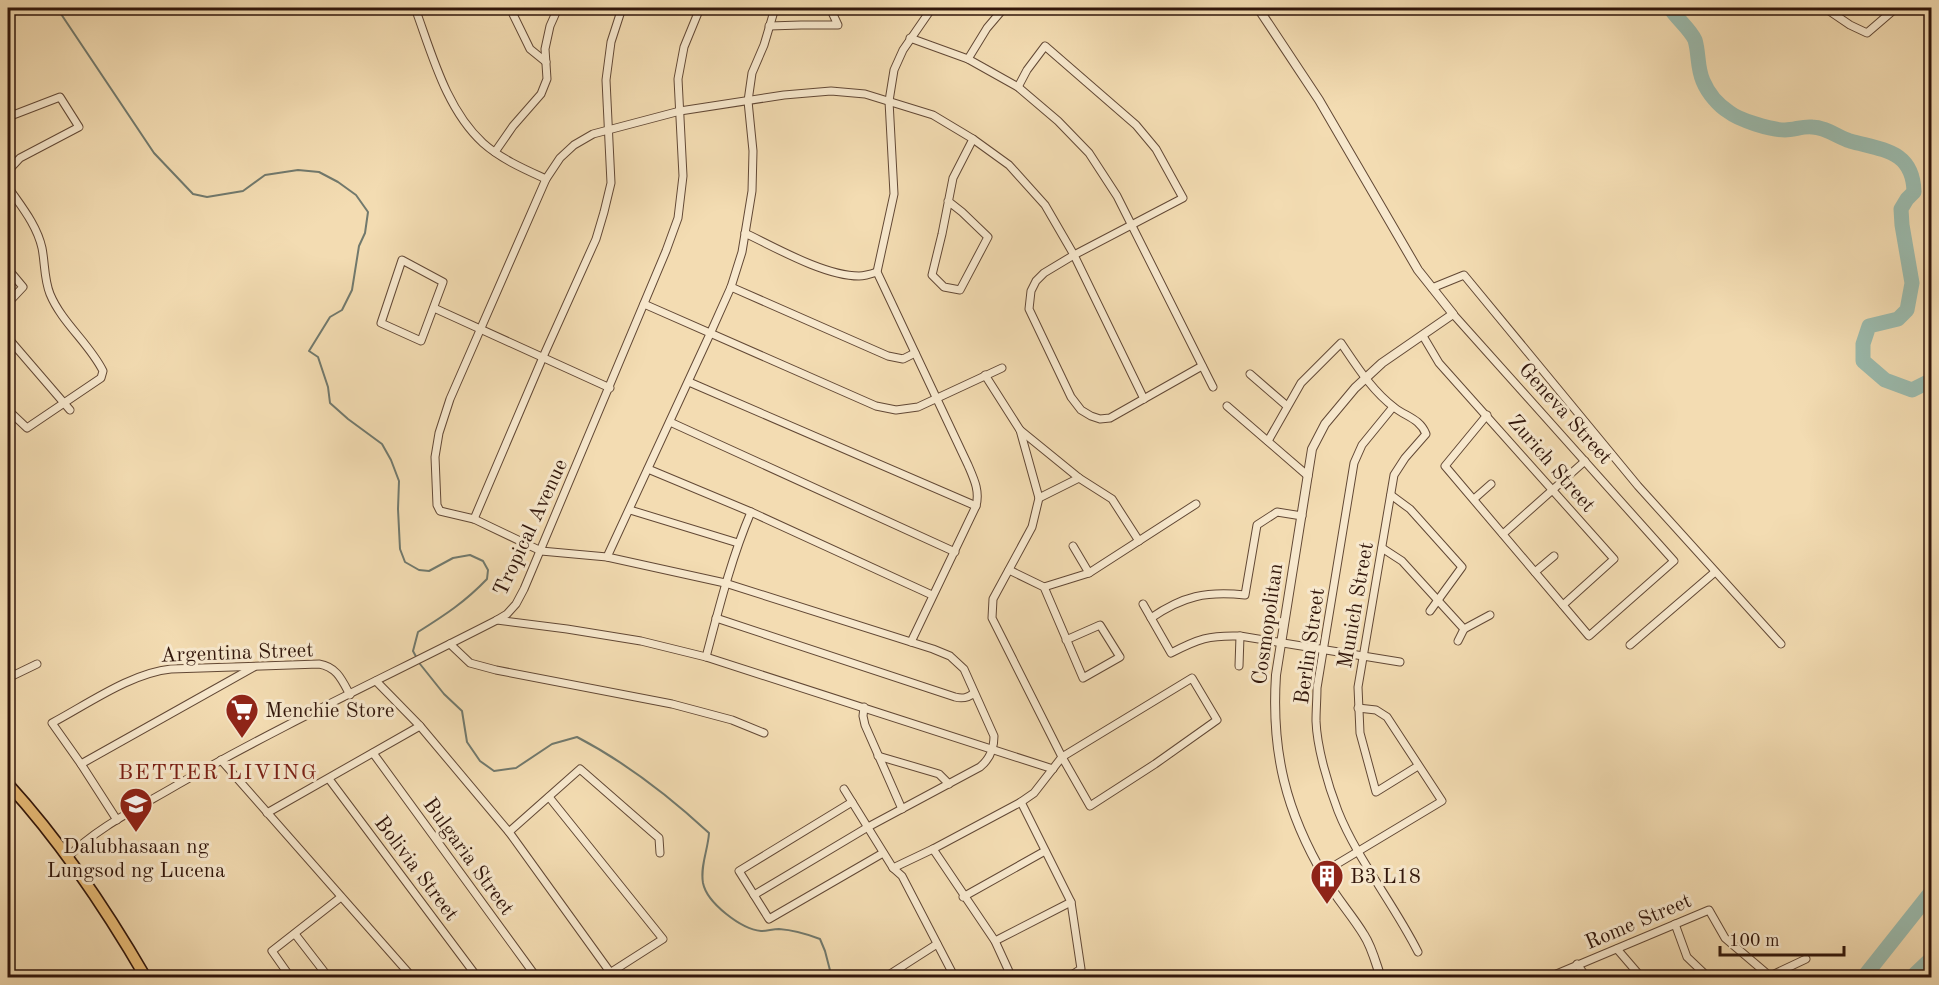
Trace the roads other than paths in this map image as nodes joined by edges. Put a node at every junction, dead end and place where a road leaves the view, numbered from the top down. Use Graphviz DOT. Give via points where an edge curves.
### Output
graph roads {
  1 [pos="18,8"];
  2 [pos="415,8"];
  3 [pos="510,8"];
  4 [pos="558,8"];
  5 [pos="622,8"];
  6 [pos="700,8"];
  7 [pos="775,8"];
  8 [pos="830,8"];
  9 [pos="932,8"];
  10 [pos="1004,8"];
  11 [pos="1258,8"];
  12 [pos="1825,8"];
  13 [pos="1896,8"];
  14 [pos="8,15"];
  15 [pos="769,26"];
  16 [pos="910,38"];
  17 [pos="968,59"];
  18 [pos="546,62"];
  19 [pos="1018,87"];
  20 [pos="748,100"];
  21 [pos="889,101"];
  22 [pos="680,111"];
  23 [pos="8,117"];
  24 [pos="607,130"];
  25 [pos="974,139"];
  26 [pos="495,152"];
  27 [pos="8,171"];
  28 [pos="546,179"];
  29 [pos="8,187"];
  30 [pos="948,201"];
  31 [pos="1132,225"];
  32 [pos="745,233"];
  33 [pos="1074,255"];
  34 [pos="8,269"];
  35 [pos="877,272"];
  36 [pos="731,287"];
  37 [pos="1432,288"];
  38 [pos="8,303"];
  39 [pos="644,304"];
  40 [pos="434,308"];
  41 [pos="1453,314"];
  42 [pos="482,329"];
  43 [pos="710,334"];
  44 [pos="1423,336"];
  45 [pos="8,338"];
  46 [pos="915,353"];
  47 [pos="543,357"];
  48 [pos="1202,366"];
  49 [pos="1002,368"];
  50 [pos="1250,374"];
  51 [pos="985,375"];
  52 [pos="1366,378"];
  53 [pos="689,382"];
  54 [pos="1213,387"];
  55 [pos="609,388"];
  56 [pos="937,399"];
  57 [pos="1144,399"];
  58 [pos="64,404"];
  59 [pos="1227,406"];
  60 [pos="1287,406"];
  61 [pos="1393,407"];
  62 [pos="8,410"];
  63 [pos="70,410"];
  64 [pos="1487,415"];
  65 [pos="670,422"];
  66 [pos="1020,430"];
  67 [pos="1268,441"];
  68 [pos="1585,461"];
  69 [pos="648,469"];
  70 [pos="1308,476"];
  71 [pos="1079,478"];
  72 [pos="1491,484"];
  73 [pos="1553,489"];
  74 [pos="1391,495"];
  75 [pos="1039,498"];
  76 [pos="1474,499"];
  77 [pos="1196,504"];
  78 [pos="976,507"];
  79 [pos="630,510"];
  80 [pos="751,512"];
  81 [pos="1302,516"];
  82 [pos="474,519"];
  83 [pos="1503,534"];
  84 [pos="1138,541"];
  85 [pos="738,543"];
  86 [pos="1073,546"];
  87 [pos="1382,548"];
  88 [pos="542,551"];
  89 [pos="955,552"];
  90 [pos="1554,556"];
  91 [pos="607,557"];
  92 [pos="1009,570"];
  93 [pos="1535,572"];
  94 [pos="1715,572"];
  95 [pos="1089,573"];
  96 [pos="725,583"];
  97 [pos="1044,587"];
  98 [pos="932,595"];
  99 [pos="1437,600"];
  100 [pos="1143,604"];
  101 [pos="1563,605"];
  102 [pos="1430,610"];
  103 [pos="1490,615"];
  104 [pos="716,618"];
  105 [pos="1151,618"];
  106 [pos="497,620"];
  107 [pos="1464,629"];
  108 [pos="1240,636"];
  109 [pos="1066,640"];
  110 [pos="1458,641"];
  111 [pos="911,642"];
  112 [pos="1281,643"];
  113 [pos="450,644"];
  114 [pos="1781,644"];
  115 [pos="1630,645"];
  116 [pos="1324,650"];
  117 [pos="1364,656"];
  118 [pos="706,657"];
  119 [pos="1400,662"];
  120 [pos="37,664"];
  121 [pos="257,665"];
  122 [pos="1239,666"];
  123 [pos="8,678"];
  124 [pos="376,681"];
  125 [pos="974,693"];
  126 [pos="350,694"];
  127 [pos="864,707"];
  128 [pos="1358,708"];
  129 [pos="420,726"];
  130 [pos="764,733"];
  131 [pos="993,748"];
  132 [pos="373,753"];
  133 [pos="878,756"];
  134 [pos="1062,757"];
  135 [pos="221,760"];
  136 [pos="81,764"];
  137 [pos="1418,766"];
  138 [pos="1053,769"];
  139 [pos="329,779"];
  140 [pos="8,784"];
  141 [pos="949,784"];
  142 [pos="844,789"];
  143 [pos="549,797"];
  144 [pos="852,802"];
  145 [pos="1021,802"];
  146 [pos="902,809"];
  147 [pos="267,813"];
  148 [pos="117,820"];
  149 [pos="868,827"];
  150 [pos="509,832"];
  151 [pos="933,849"];
  152 [pos="1045,851"];
  153 [pos="1359,851"];
  154 [pos="660,853"];
  155 [pos="883,853"];
  156 [pos="67,858"];
  157 [pos="893,868"];
  158 [pos="1322,873"];
  159 [pos="754,895"];
  160 [pos="341,897"];
  161 [pos="963,897"];
  162 [pos="1071,902"];
  163 [pos="1675,924"];
  164 [pos="295,934"];
  165 [pos="994,941"];
  166 [pos="937,944"];
  167 [pos="1617,949"];
  168 [pos="1418,952"];
  169 [pos="1806,959"];
  170 [pos="1577,964"];
  171 [pos="610,972"];
  172 [pos="952,976"];
  173 [pos="1771,977"];
  174 [pos="146,978"];
  175 [pos="291,978"];
  176 [pos="330,978"];
  177 [pos="412,978"];
  178 [pos="478,978"];
  179 [pos="537,978"];
  180 [pos="602,978"];
  181 [pos="885,978"];
  182 [pos="1012,978"];
  183 [pos="1067,978"];
  184 [pos="1382,978"];
  185 [pos="1547,978"];
  186 [pos="1587,978"];
  187 [pos="1642,978"];
  188 [pos="1708,978"];
  1 -- 14 [label="street"];
  2 -- 26 [label="street" via="460,115"];
  3 -- 18 [label="street" via="530,49"];
  4 -- 18 [label="street" via="550,26"];
  5 -- 24 [label="street" via="611,42 606,80"];
  6 -- 22 [label="street, Tropical Avenue" via="684,46 678,79"];
  7 -- 15 [label="street"];
  8 -- 15 [label="street" via="838,26"];
  9 -- 16 [label="street"];
  10 -- 17 [label="street"];
  11 -- 37 [label="street, Geneva Street"];
  12 -- 13 [label="street" via="1867,33"];
  15 -- 20 [label="street" via="752,73"];
  16 -- 17 [label="street"];
  16 -- 21 [label="street" via="894,70"];
  17 -- 19 [label="street"];
  18 -- 26 [label="street" via="547,79 541,94"];
  19 -- 31 [label="street" via="1089,153"];
  19 -- 31 [label="street" via="1045,46 1136,125 1183,198"];
  20 -- 21 [label="street" via="831,91"];
  20 -- 22 [label="street"];
  20 -- 32 [label="street" via="753,151"];
  21 -- 25 [label="street" via="933,115"];
  21 -- 35 [label="street" via="894,194"];
  22 -- 24 [label="street"];
  22 -- 39 [label="street, Tropical Avenue" via="682,176 678,219"];
  23 -- 27 [label="street" via="60,97 79,127 20,158"];
  24 -- 28 [label="street" via="574,145"];
  24 -- 47 [label="street" via="611,183 604,212 596,239"];
  25 -- 30 [label="street" via="953,178"];
  25 -- 33 [label="street" via="1009,165 1045,205"];
  26 -- 28 [label="street"];
  28 -- 42 [label="street"];
  29 -- 58 [label="street" via="30,219 42,246 49,293 104,371 101,378"];
  30 -- 30 [label="street" via="932,274 944,287 960,290 988,237"];
  31 -- 33 [label="street"];
  31 -- 48 [label="street"];
  32 -- 35 [label="street" via="841,274 861,277"];
  32 -- 36 [label="street"];
  33 -- 57 [label="street"];
  33 -- 57 [label="street" via="1036,282 1029,309 1066,387 1081,410 1100,419 1110,418"];
  34 -- 38 [label="street" via="23,287"];
  35 -- 46 [label="street"];
  36 -- 43 [label="street"];
  36 -- 46 [label="street" via="888,356 903,358"];
  37 -- 41 [label="street, Geneva Street"];
  37 -- 94 [label="street" via="1464,275 1638,486"];
  39 -- 43 [label="street"];
  39 -- 55 [label="street, Tropical Avenue"];
  40 -- 40 [label="street" via="421,341 381,323 402,260 443,282"];
  40 -- 42 [label="street"];
  41 -- 44 [label="street, Cosmopolitan"];
  41 -- 68 [label="street, Geneva Street"];
  42 -- 47 [label="street"];
  42 -- 82 [label="street" via="450,399 435,457 440,511"];
  43 -- 53 [label="street"];
  43 -- 56 [label="street" via="876,406 896,410"];
  44 -- 52 [label="street, Cosmopolitan"];
  44 -- 64 [label="street, Zurich Street" via="1439,363"];
  45 -- 58 [label="street"];
  46 -- 56 [label="street"];
  47 -- 55 [label="street"];
  47 -- 82 [label="street"];
  48 -- 54 [label="street"];
  48 -- 57 [label="street"];
  49 -- 51 [label="street"];
  50 -- 60 [label="street"];
  51 -- 56 [label="street"];
  51 -- 66 [label="street"];
  52 -- 60 [label="street" via="1341,343 1301,383"];
  52 -- 61 [label="street"];
  52 -- 70 [label="street, Cosmopolitan" via="1325,424 1312,449"];
  53 -- 65 [label="street"];
  53 -- 78 [label="street"];
  55 -- 88 [label="street, Tropical Avenue"];
  56 -- 78 [label="street" via="978,488"];
  58 -- 62 [label="street" via="27,428"];
  58 -- 63 [label="street"];
  59 -- 67 [label="street"];
  60 -- 67 [label="street"];
  61 -- 74 [label="street, Munich Street" via="1423,425 1426,434 1394,475"];
  61 -- 116 [label="street, Berlin Street" via="1362,446 1354,463"];
  64 -- 73 [label="street, Zurich Street"];
  64 -- 76 [label="street" via="1445,466"];
  65 -- 69 [label="street"];
  65 -- 89 [label="street"];
  66 -- 71 [label="street"];
  66 -- 75 [label="street"];
  67 -- 70 [label="street"];
  68 -- 73 [label="street"];
  68 -- 101 [label="street, Geneva Street" via="1674,561 1590,636"];
  69 -- 79 [label="street"];
  69 -- 80 [label="street"];
  70 -- 81 [label="street, Cosmopolitan"];
  71 -- 75 [label="street"];
  71 -- 84 [label="street" via="1112,499"];
  72 -- 76 [label="street"];
  73 -- 83 [label="street"];
  73 -- 101 [label="street, Zurich Street" via="1614,559"];
  74 -- 87 [label="street, Munich Street"];
  74 -- 99 [label="street" via="1410,509 1462,567"];
  75 -- 92 [label="street" via="1032,527"];
  76 -- 83 [label="street"];
  77 -- 84 [label="street"];
  78 -- 89 [label="street"];
  79 -- 85 [label="street"];
  79 -- 91 [label="street"];
  80 -- 85 [label="street"];
  80 -- 98 [label="street"];
  81 -- 105 [label="street" via="1277,512 1257,525 1245,595 1193,597 1170,605"];
  81 -- 112 [label="street, Cosmopolitan"];
  82 -- 88 [label="street"];
  83 -- 93 [label="street"];
  84 -- 95 [label="street"];
  85 -- 96 [label="street"];
  86 -- 95 [label="street"];
  87 -- 99 [label="street" via="1402,561"];
  87 -- 117 [label="street, Munich Street"];
  88 -- 91 [label="street"];
  88 -- 106 [label="street, Tropical Avenue" via="516,604"];
  89 -- 98 [label="street"];
  90 -- 93 [label="street"];
  91 -- 96 [label="street"];
  92 -- 97 [label="street"];
  92 -- 134 [label="street" via="993,598 992,618"];
  93 -- 101 [label="street"];
  94 -- 114 [label="street"];
  94 -- 115 [label="street"];
  95 -- 97 [label="street"];
  96 -- 104 [label="street"];
  96 -- 111 [label="street"];
  97 -- 109 [label="street"];
  98 -- 111 [label="street"];
  99 -- 102 [label="street"];
  99 -- 107 [label="street"];
  100 -- 105 [label="street"];
  103 -- 107 [label="street"];
  104 -- 118 [label="street"];
  104 -- 125 [label="street" via="961,699"];
  105 -- 108 [label="street" via="1171,653 1195,640 1216,635"];
  106 -- 113 [label="street, Tropical Avenue"];
  106 -- 118 [label="street" via="641,640"];
  107 -- 110 [label="street"];
  108 -- 112 [label="street"];
  108 -- 122 [label="street"];
  109 -- 109 [label="street" via="1083,678 1119,657 1100,625"];
  111 -- 125 [label="street" via="957,661"];
  112 -- 116 [label="street"];
  112 -- 158 [label="street, Cosmopolitan" via="1274,710 1276,746 1286,791"];
  113 -- 124 [label="street, Tropical Avenue"];
  113 -- 130 [label="street" via="470,663 682,706"];
  116 -- 117 [label="street"];
  116 -- 153 [label="street, Berlin Street" via="1316,723 1338,812"];
  117 -- 119 [label="street"];
  117 -- 128 [label="street, Munich Street"];
  118 -- 127 [label="street"];
  120 -- 123 [label="street"];
  121 -- 126 [label="street, Argentina Street" via="326,665 338,674"];
  121 -- 136 [label="street"];
  121 -- 136 [label="street, Argentina Street" via="145,673 52,723"];
  124 -- 126 [label="street, Tropical Avenue"];
  124 -- 129 [label="street"];
  125 -- 131 [label="street" via="994,736"];
  126 -- 135 [label="street, Tropical Avenue"];
  127 -- 131 [label="street"];
  127 -- 133 [label="street" via="865,725"];
  128 -- 137 [label="street" via="1376,710 1387,717"];
  128 -- 137 [label="street, Munich Street" via="1360,733 1376,792"];
  129 -- 132 [label="street"];
  129 -- 150 [label="street"];
  131 -- 138 [label="street"];
  131 -- 141 [label="street" via="980,767"];
  132 -- 139 [label="street"];
  132 -- 179 [label="street, Bulgaria Street"];
  133 -- 141 [label="street" via="939,774"];
  133 -- 146 [label="street"];
  134 -- 134 [label="street" via="1192,678 1217,720 1090,806"];
  134 -- 138 [label="street"];
  135 -- 147 [label="street"];
  135 -- 148 [label="street, Tropical Avenue"];
  136 -- 148 [label="street"];
  137 -- 153 [label="street" via="1442,801"];
  138 -- 145 [label="street" via="1034,793"];
  139 -- 147 [label="street"];
  139 -- 178 [label="street, Bolivia Street"];
  140 -- 156 [label="main road"];
  141 -- 146 [label="street"];
  142 -- 144 [label="street"];
  143 -- 150 [label="street"];
  143 -- 154 [label="street" via="580,769 658,838"];
  143 -- 171 [label="street" via="663,939"];
  144 -- 149 [label="street"];
  144 -- 159 [label="street" via="739,871"];
  145 -- 151 [label="street"];
  145 -- 152 [label="street"];
  146 -- 149 [label="street"];
  147 -- 160 [label="street"];
  148 -- 156 [label="street, Tropical Avenue"];
  149 -- 155 [label="street"];
  149 -- 159 [label="street"];
  150 -- 171 [label="street"];
  151 -- 157 [label="street"];
  151 -- 161 [label="street"];
  152 -- 161 [label="street"];
  152 -- 162 [label="street"];
  153 -- 158 [label="street"];
  153 -- 168 [label="street, Berlin Street"];
  155 -- 157 [label="street"];
  155 -- 159 [label="street" via="769,918"];
  156 -- 174 [label="main road"];
  157 -- 166 [label="street" via="902,876"];
  158 -- 184 [label="street, Cosmopolitan" via="1366,937"];
  160 -- 164 [label="street"];
  160 -- 177 [label="street"];
  161 -- 165 [label="street"];
  162 -- 165 [label="street"];
  162 -- 183 [label="street" via="1081,969"];
  163 -- 167 [label="street, Rome Street"];
  163 -- 173 [label="street, Rome Street" via="1709,910 1725,938"];
  163 -- 188 [label="street" via="1687,957"];
  164 -- 175 [label="street" via="272,951"];
  164 -- 176 [label="street"];
  165 -- 182 [label="street"];
  166 -- 172 [label="street"];
  166 -- 181 [label="street"];
  167 -- 170 [label="street, Rome Street"];
  167 -- 187 [label="street"];
  169 -- 173 [label="street"];
  170 -- 185 [label="street, Rome Street"];
  170 -- 186 [label="street"];
  171 -- 180 [label="street"];
}
